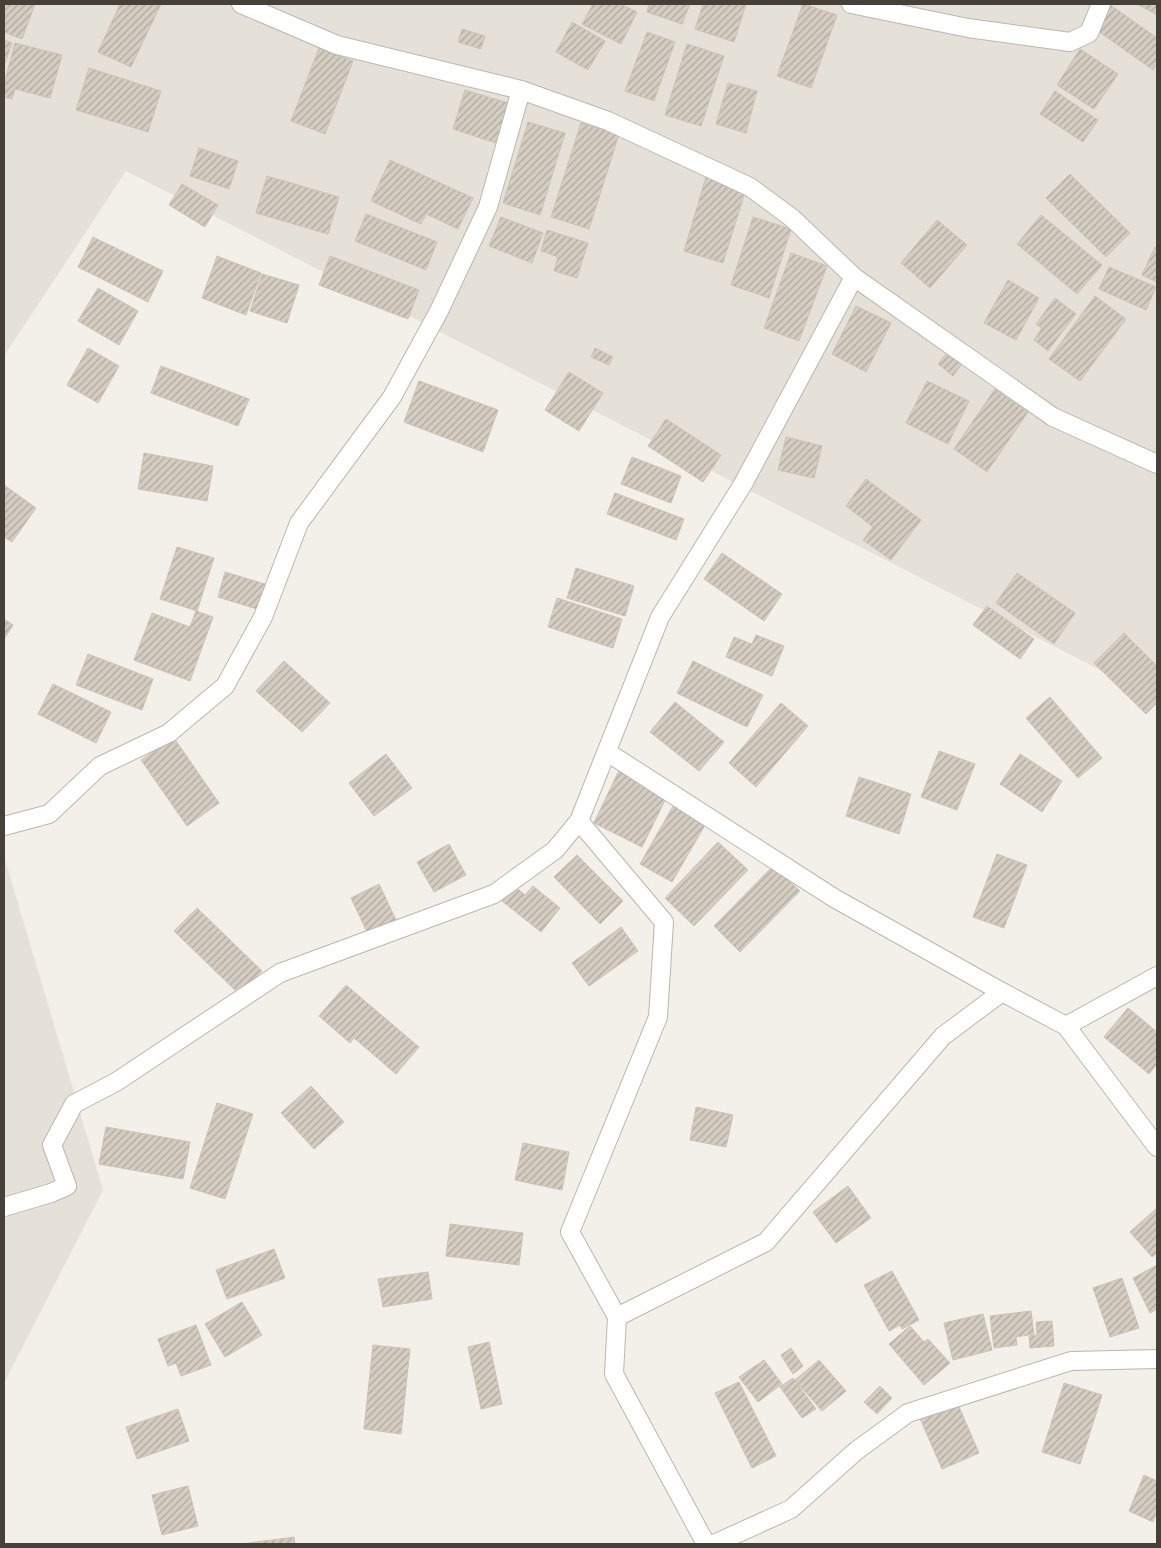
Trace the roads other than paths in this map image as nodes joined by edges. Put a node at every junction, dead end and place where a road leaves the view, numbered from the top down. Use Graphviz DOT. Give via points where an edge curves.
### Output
graph roads {
  1 [pos="241,4"];
  2 [pos="851,4"];
  3 [pos="1101,4"];
  4 [pos="521,90"];
  5 [pos="854,276"];
  6 [pos="1157,464"];
  7 [pos="607,752"];
  8 [pos="579,822"];
  9 [pos="4,826"];
  10 [pos="1157,976"];
  11 [pos="1002,992"];
  12 [pos="1066,1026"];
  13 [pos="1157,1147"];
  14 [pos="4,1207"];
  15 [pos="617,1317"];
  16 [pos="1157,1359"];
  17 [pos="706,1544"];
  18 [pos="714,1544"];
  1 -- 4 [label="street" via="337,45"];
  2 -- 3 [label="street" via="968,28 1070,42 1089,33"];
  4 -- 5 [label="street" via="608,121 750,187 792,218"];
  4 -- 9 [label="street" via="488,207 438,311 392,397 299,523 263,617 225,686 170,733 100,766 49,814"];
  5 -- 6 [label="street" via="1053,417"];
  5 -- 7 [label="street" via="743,484 660,618"];
  7 -- 8 [label="street"];
  7 -- 11 [label="street" via="834,898"];
  8 -- 14 [label="street" via="555,850 494,894 280,973 116,1082 74,1104 52,1145 67,1186"];
  8 -- 15 [label="street" via="664,922 658,1017 570,1232"];
  10 -- 12 [label="street"];
  11 -- 12 [label="street"];
  11 -- 15 [label="street" via="943,1036 766,1242"];
  12 -- 13 [label="street"];
  15 -- 17 [label="street" via="614,1374"];
  16 -- 18 [label="street" via="1071,1361 908,1413 856,1451 791,1510"];
}
